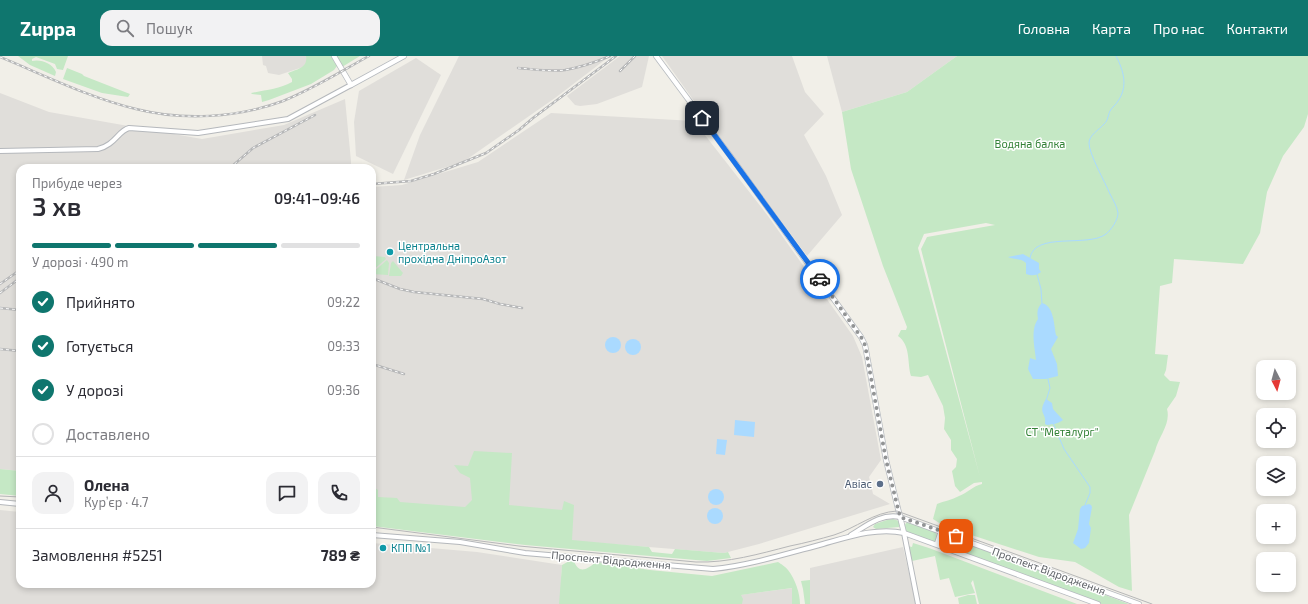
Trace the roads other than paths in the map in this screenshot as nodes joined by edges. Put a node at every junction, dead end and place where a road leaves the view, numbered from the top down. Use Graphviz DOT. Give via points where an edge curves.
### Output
graph roads {
  1 [pos="334,56"];
  2 [pos="404,56"];
  3 [pos="656,56"];
  4 [pos="351,85"];
  5 [pos="0,151"];
  6 [pos="0,502"];
  7 [pos="16,504"];
  8 [pos="900,517"];
  9 [pos="941,531"];
  10 [pos="904,533"];
  11 [pos="376,535"];
  12 [pos="848,537"];
  13 [pos="937,544"];
  14 [pos="918,604"];
  15 [pos="1098,604"];
  16 [pos="1139,604"];
  1 -- 4 [label="main road"];
  2 -- 4 [label="main road"];
  3 -- 8 [label="main road" via="861,337 865,345 886,460"];
  4 -- 5 [label="street" via="288,119 198,133 136,127 126,129 111,144 98,149"];
  6 -- 7 [label="street"];
  8 -- 9 [label="main road, Проспект Відродження"];
  8 -- 10 [label="main road"];
  8 -- 12 [label="street, Проспект Відродження" via="879,518"];
  9 -- 13 [label="main road"];
  9 -- 16 [label="main road, Проспект Відродження"];
  10 -- 12 [label="street, Проспект Відродження" via="875,532"];
  10 -- 13 [label="main road, Проспект Відродження"];
  10 -- 14 [label="street"];
  11 -- 12 [label="street, Проспект Відродження" via="460,542 525,553 713,569"];
  13 -- 15 [label="main road, Проспект Відродження"];
}
